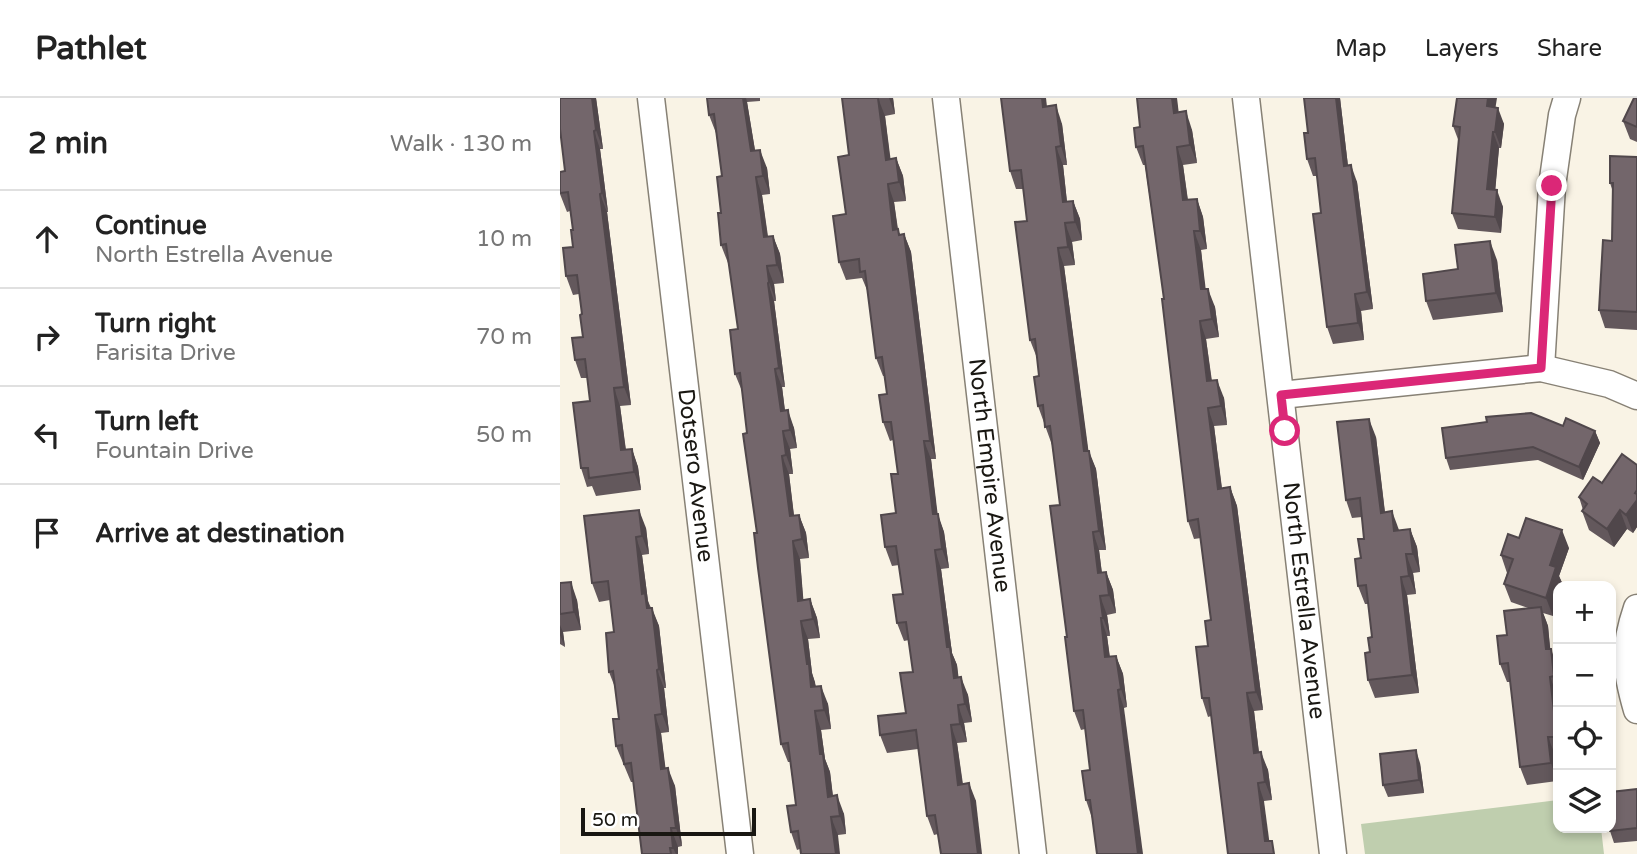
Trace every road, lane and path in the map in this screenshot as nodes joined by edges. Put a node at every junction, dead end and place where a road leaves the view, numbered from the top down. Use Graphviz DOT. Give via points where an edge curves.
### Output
graph roads {
  1 [pos="651,98"];
  2 [pos="946,98"];
  3 [pos="1246,98"];
  4 [pos="1567,98"];
  5 [pos="1541,368"];
  6 [pos="1281,395"];
  7 [pos="1637,396"];
  8 [pos="1637,608"];
  9 [pos="1637,710"];
  10 [pos="740,854"];
  11 [pos="1033,854"];
  12 [pos="1333,854"];
  1 -- 10 [label="street, Dotsero Avenue"];
  2 -- 11 [label="street, North Empire Avenue"];
  3 -- 6 [label="street, North Estrella Avenue"];
  4 -- 5 [label="street" via="1552,186"];
  5 -- 6 [label="street"];
  5 -- 7 [label="street" via="1609,384"];
  6 -- 12 [label="street, North Estrella Avenue"];
  8 -- 9 [label="street" via="1626,658"];
}
